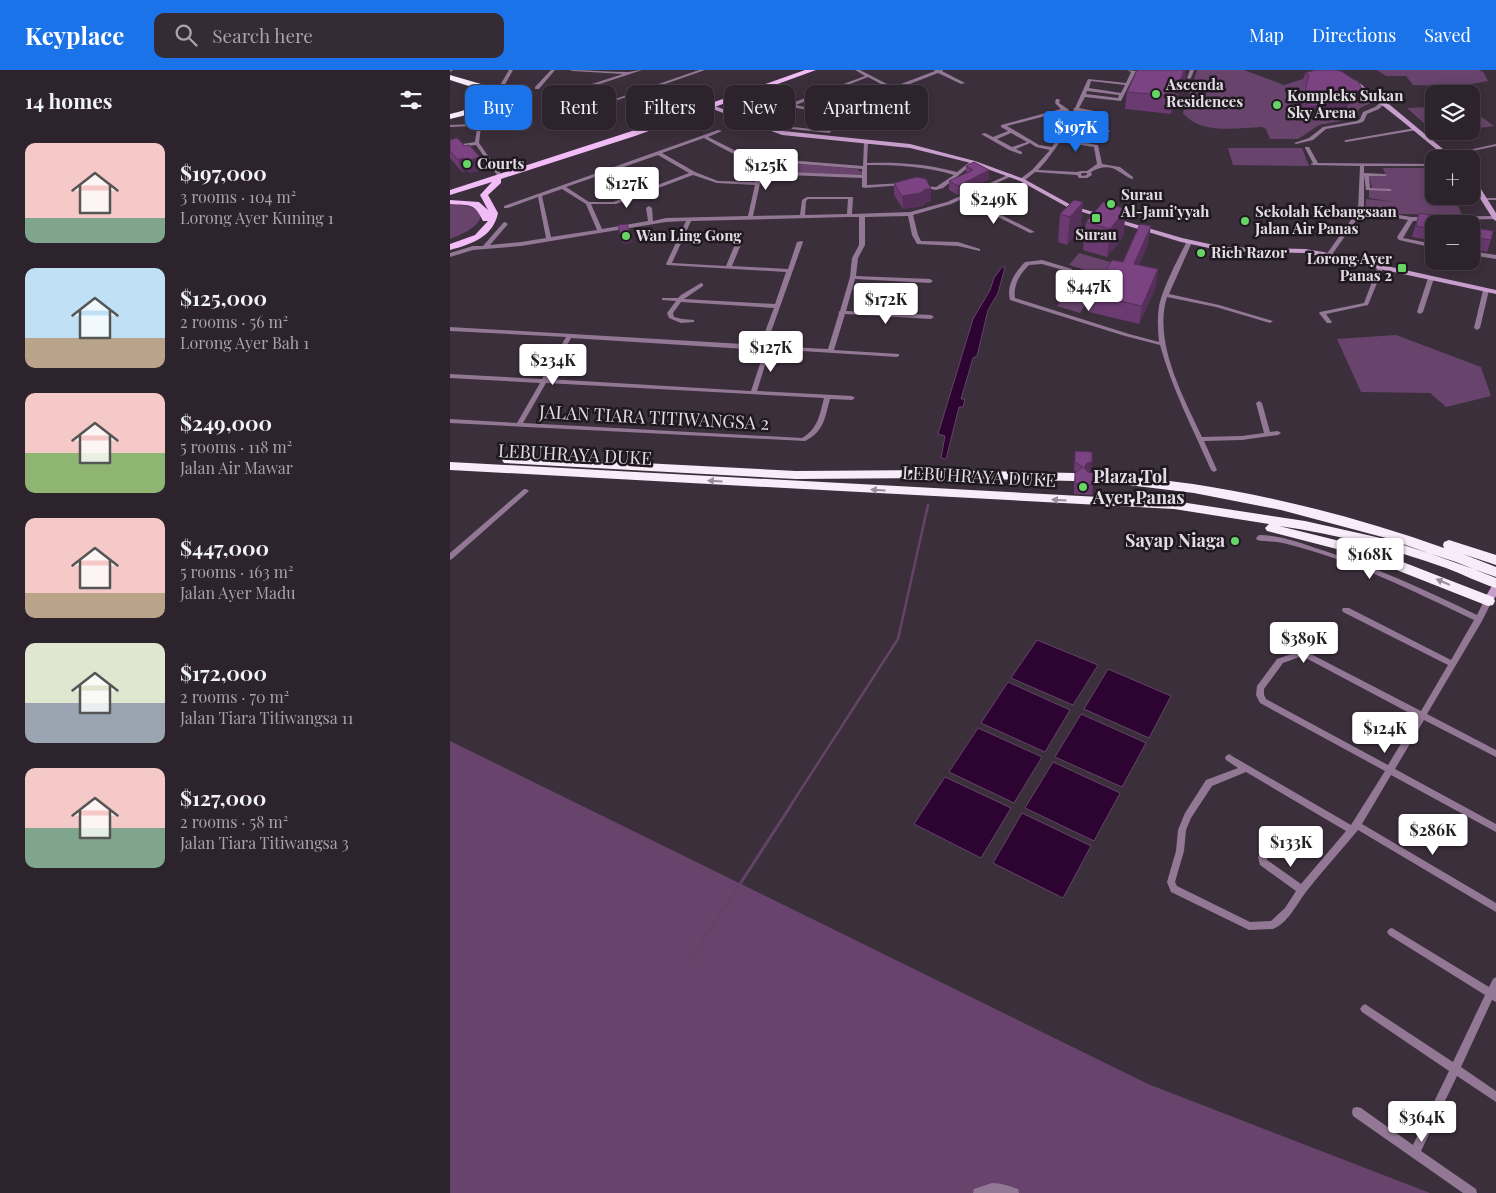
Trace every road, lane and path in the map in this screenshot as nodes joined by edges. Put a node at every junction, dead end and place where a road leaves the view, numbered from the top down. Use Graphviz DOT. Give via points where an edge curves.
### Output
graph roads {
  1 [pos="511,70"];
  2 [pos="553,70"];
  3 [pos="572,70"];
  4 [pos="640,70"];
  5 [pos="704,70"];
  6 [pos="800,70"];
  7 [pos="812,70"];
  8 [pos="857,70"];
  9 [pos="938,70"];
  10 [pos="1131,70"];
  11 [pos="1192,70"];
  12 [pos="1330,70"];
  13 [pos="1340,70"];
  14 [pos="629,74"];
  15 [pos="868,76"];
  16 [pos="450,78"];
  17 [pos="1189,78"];
  18 [pos="963,83"];
  19 [pos="1127,84"];
  20 [pos="502,85"];
  21 [pos="594,85"];
  22 [pos="661,85"];
  23 [pos="843,85"];
  24 [pos="885,85"];
  25 [pos="902,85"];
  26 [pos="450,88"];
  27 [pos="537,88"];
  28 [pos="1086,89"];
  29 [pos="1083,94"];
  30 [pos="1122,94"];
  31 [pos="714,98"];
  32 [pos="1058,100"];
  33 [pos="1383,103"];
  34 [pos="723,106"];
  35 [pos="714,107"];
  36 [pos="1064,109"];
  37 [pos="1074,111"];
  38 [pos="1105,114"];
  39 [pos="450,115"];
  40 [pos="1067,124"];
  41 [pos="450,126"];
  42 [pos="795,128"];
  43 [pos="1415,129"];
  44 [pos="627,130"];
  45 [pos="641,130"];
  46 [pos="772,130"];
  47 [pos="720,131"];
  48 [pos="1011,131"];
  49 [pos="1108,131"];
  50 [pos="828,132"];
  51 [pos="983,134"];
  52 [pos="705,137"];
  53 [pos="992,139"];
  54 [pos="1059,140"];
  55 [pos="1346,141"];
  56 [pos="866,142"];
  57 [pos="1030,142"];
  58 [pos="476,143"];
  59 [pos="1296,143"];
  60 [pos="1495,146"];
  61 [pos="450,147"];
  62 [pos="1307,148"];
  63 [pos="1011,149"];
  64 [pos="1053,149"];
  65 [pos="1444,150"];
  66 [pos="1445,150"];
  67 [pos="1480,150"];
  68 [pos="1020,153"];
  69 [pos="660,154"];
  70 [pos="763,159"];
  71 [pos="973,162"];
  72 [pos="1362,164"];
  73 [pos="1100,165"];
  74 [pos="1425,165"];
  75 [pos="865,166"];
  76 [pos="1036,171"];
  77 [pos="760,172"];
  78 [pos="693,173"];
  79 [pos="957,174"];
  80 [pos="503,175"];
  81 [pos="1010,175"];
  82 [pos="1364,175"];
  83 [pos="1385,175"];
  84 [pos="864,177"];
  85 [pos="1131,178"];
  86 [pos="1022,180"];
  87 [pos="1480,183"];
  88 [pos="757,184"];
  89 [pos="911,184"];
  90 [pos="921,186"];
  91 [pos="1480,187"];
  92 [pos="564,188"];
  93 [pos="450,189"];
  94 [pos="1390,190"];
  95 [pos="450,193"];
  96 [pos="540,196"];
  97 [pos="962,197"];
  98 [pos="1491,199"];
  99 [pos="450,202"];
  100 [pos="588,203"];
  101 [pos="506,207"];
  102 [pos="1496,207"];
  103 [pos="649,208"];
  104 [pos="1361,210"];
  105 [pos="910,214"];
  106 [pos="849,216"];
  107 [pos="862,216"];
  108 [pos="802,217"];
  109 [pos="750,218"];
  110 [pos="1411,219"];
  111 [pos="1496,219"];
  112 [pos="688,220"];
  113 [pos="652,222"];
  114 [pos="505,224"];
  115 [pos="600,230"];
  116 [pos="1032,232"];
  117 [pos="549,239"];
  118 [pos="739,242"];
  119 [pos="800,242"];
  120 [pos="1188,242"];
  121 [pos="450,243"];
  122 [pos="1425,244"];
  123 [pos="485,247"];
  124 [pos="450,248"];
  125 [pos="978,250"];
  126 [pos="1480,254"];
  127 [pos="1329,255"];
  128 [pos="450,256"];
  129 [pos="1496,257"];
  130 [pos="1381,266"];
  131 [pos="728,268"];
  132 [pos="1070,270"];
  133 [pos="789,271"];
  134 [pos="853,277"];
  135 [pos="1431,278"];
  136 [pos="930,281"];
  137 [pos="701,285"];
  138 [pos="1486,290"];
  139 [pos="1496,292"];
  140 [pos="1166,295"];
  141 [pos="664,299"];
  142 [pos="679,300"];
  143 [pos="776,306"];
  144 [pos="841,312"];
  145 [pos="1420,312"];
  146 [pos="931,317"];
  147 [pos="692,321"];
  148 [pos="1270,321"];
  149 [pos="1329,322"];
  150 [pos="1477,328"];
  151 [pos="450,330"];
  152 [pos="568,337"];
  153 [pos="1162,344"];
  154 [pos="765,348"];
  155 [pos="830,352"];
  156 [pos="897,355"];
  157 [pos="450,376"];
  158 [pos="544,380"];
  159 [pos="754,392"];
  160 [pos="827,397"];
  161 [pos="852,398"];
  162 [pos="1260,403"];
  163 [pos="450,421"];
  164 [pos="519,425"];
  165 [pos="1278,433"];
  166 [pos="1267,434"];
  167 [pos="1202,439"];
  168 [pos="450,457"];
  169 [pos="450,466"];
  170 [pos="1214,470"];
  171 [pos="1074,477"];
  172 [pos="1091,478"];
  173 [pos="526,491"];
  174 [pos="1081,502"];
  175 [pos="1259,538"];
  176 [pos="1496,548"];
  177 [pos="450,557"];
  178 [pos="1459,557"];
  179 [pos="1496,560"];
  180 [pos="1496,572"];
  181 [pos="1496,583"];
  182 [pos="1496,587"];
  183 [pos="1488,601"];
  184 [pos="1346,610"];
  185 [pos="1479,618"];
  186 [pos="1293,624"];
  187 [pos="1302,653"];
  188 [pos="1453,664"];
  189 [pos="1423,716"];
  190 [pos="1496,754"];
  191 [pos="1229,758"];
  192 [pos="1246,768"];
  193 [pos="1391,770"];
  194 [pos="1354,827"];
  195 [pos="1496,828"];
  196 [pos="1268,848"];
  197 [pos="1302,890"];
  198 [pos="1496,908"];
  199 [pos="1392,932"];
  200 [pos="1496,982"];
  201 [pos="1493,995"];
  202 [pos="1365,1009"];
  203 [pos="1455,1069"];
  204 [pos="1496,1098"];
  205 [pos="1357,1112"];
  206 [pos="1415,1153"];
  207 [pos="978,1193"];
  208 [pos="1014,1193"];
  209 [pos="1472,1193"];
  1 -- 20 [label="street"];
  2 -- 27 [label="street"];
  3 -- 14 [label="street"];
  4 -- 14 [label="street"];
  5 -- 22 [label="street"];
  6 -- 31 [label="main road"];
  7 -- 34 [label="main road"];
  8 -- 15 [label="street"];
  9 -- 18 [label="street"];
  9 -- 25 [label="street"];
  10 -- 19 [label="street"];
  11 -- 17 [label="street"];
  12 -- 33 [label="street" via="1355,82"];
  13 -- 66 [label="street" via="1363,80"];
  14 -- 21 [label="street"];
  15 -- 23 [label="street"];
  15 -- 24 [label="street"];
  16 -- 39 [label="highway" via="481,88 486,93 477,107"];
  19 -- 28 [label="street" via="1090,80"];
  19 -- 30 [label="street"];
  26 -- 39 [label="highway" via="471,88 480,96 477,102"];
  28 -- 29 [label="street"];
  28 -- 30 [label="street"];
  29 -- 30 [label="street" via="1119,100"];
  29 -- 37 [label="street"];
  32 -- 36 [label="street" via="1056,102"];
  33 -- 43 [label="street"];
  33 -- 59 [label="street" via="1365,113 1358,122 1325,128 1311,139"];
  34 -- 35 [label="main road"];
  36 -- 37 [label="street"];
  36 -- 48 [label="street" via="1003,126"];
  37 -- 38 [label="street"];
  37 -- 40 [label="street"];
  40 -- 49 [label="street"];
  40 -- 54 [label="street"];
  41 -- 58 [label="street" via="479,127"];
  42 -- 50 [label="street"];
  43 -- 55 [label="street"];
  43 -- 65 [label="street"];
  44 -- 80 [label="main road"];
  45 -- 80 [label="main road"];
  46 -- 56 [label="street"];
  47 -- 52 [label="street"];
  48 -- 53 [label="street"];
  48 -- 57 [label="street"];
  51 -- 53 [label="street"];
  52 -- 69 [label="street"];
  52 -- 70 [label="street" via="740,155"];
  53 -- 63 [label="street"];
  54 -- 64 [label="street"];
  54 -- 73 [label="street" via="1096,146"];
  56 -- 71 [label="street" via="916,147"];
  56 -- 75 [label="street"];
  57 -- 63 [label="street"];
  57 -- 64 [label="street"];
  58 -- 61 [label="street"];
  58 -- 80 [label="street"];
  60 -- 67 [label="street"];
  62 -- 72 [label="street" via="1314,164"];
  63 -- 68 [label="street"];
  64 -- 76 [label="street"];
  69 -- 78 [label="street"];
  69 -- 92 [label="street"];
  70 -- 75 [label="street"];
  70 -- 77 [label="street"];
  71 -- 79 [label="street"];
  71 -- 81 [label="street"];
  72 -- 74 [label="street"];
  72 -- 82 [label="street"];
  73 -- 76 [label="street" via="1088,172 1087,178 1078,174"];
  73 -- 85 [label="street" via="1118,168"];
  75 -- 79 [label="street" via="906,163"];
  75 -- 84 [label="street"];
  76 -- 86 [label="street"];
  77 -- 84 [label="street"];
  77 -- 88 [label="street"];
  78 -- 88 [label="street" via="717,182"];
  78 -- 100 [label="street" via="614,203"];
  79 -- 90 [label="street" via="936,189"];
  80 -- 93 [label="main road"];
  80 -- 95 [label="main road"];
  80 -- 124 [label="main road" via="485,193 484,198 494,213 488,230"];
  81 -- 86 [label="street"];
  81 -- 97 [label="street"];
  82 -- 83 [label="street"];
  82 -- 94 [label="street" via="1368,189"];
  82 -- 104 [label="street"];
  84 -- 89 [label="street" via="864,187"];
  86 -- 120 [label="street" via="1072,207"];
  87 -- 98 [label="street"];
  88 -- 109 [label="street"];
  91 -- 98 [label="street"];
  92 -- 96 [label="street"];
  92 -- 100 [label="street"];
  96 -- 101 [label="street"];
  96 -- 117 [label="street"];
  97 -- 105 [label="street"];
  97 -- 116 [label="street"];
  98 -- 102 [label="street"];
  98 -- 111 [label="street"];
  99 -- 121 [label="main road" via="476,204 484,210 487,218 477,231"];
  100 -- 115 [label="street"];
  103 -- 113 [label="street"];
  104 -- 110 [label="street"];
  104 -- 127 [label="street"];
  105 -- 107 [label="street"];
  105 -- 125 [label="street" via="919,243 958,244"];
  106 -- 107 [label="street"];
  106 -- 108 [label="street"];
  106 -- 108 [label="street" via="851,198 807,198"];
  107 -- 134 [label="street" via="862,245 855,258"];
  108 -- 109 [label="street"];
  109 -- 112 [label="street"];
  110 -- 111 [label="street"];
  110 -- 122 [label="street" via="1401,239"];
  112 -- 113 [label="street"];
  112 -- 131 [label="street" via="670,264"];
  113 -- 115 [label="street"];
  114 -- 123 [label="street"];
  115 -- 117 [label="street"];
  117 -- 123 [label="street"];
  118 -- 131 [label="street"];
  119 -- 133 [label="street"];
  120 -- 127 [label="street" via="1223,249"];
  120 -- 140 [label="street"];
  123 -- 128 [label="street"];
  126 -- 129 [label="street"];
  127 -- 130 [label="street"];
  130 -- 135 [label="street"];
  130 -- 149 [label="street" via="1366,304 1322,312"];
  131 -- 133 [label="street"];
  132 -- 153 [label="street" via="1042,262 1027,263 1014,282 1011,297"];
  133 -- 143 [label="street"];
  134 -- 136 [label="street"];
  134 -- 144 [label="street"];
  135 -- 138 [label="street"];
  135 -- 145 [label="street"];
  137 -- 142 [label="street"];
  138 -- 139 [label="street"];
  138 -- 150 [label="street"];
  140 -- 148 [label="street"];
  140 -- 153 [label="street" via="1162,306"];
  141 -- 142 [label="street"];
  142 -- 143 [label="street"];
  142 -- 147 [label="street" via="670,312 672,318"];
  143 -- 154 [label="street"];
  144 -- 146 [label="street"];
  144 -- 155 [label="street"];
  151 -- 152 [label="street"];
  152 -- 154 [label="street"];
  152 -- 158 [label="street"];
  153 -- 167 [label="street" via="1179,393"];
  154 -- 155 [label="street"];
  154 -- 159 [label="street"];
  155 -- 156 [label="street"];
  157 -- 158 [label="street"];
  158 -- 159 [label="street"];
  158 -- 164 [label="street"];
  159 -- 160 [label="street"];
  160 -- 161 [label="street"];
  160 -- 164 [label="street, JALAN TIARA TITIWANGSA 2" via="817,431 803,440"];
  162 -- 166 [label="street"];
  163 -- 164 [label="street, JALAN TIARA TITIWANGSA 2"];
  165 -- 166 [label="street"];
  166 -- 167 [label="street"];
  167 -- 170 [label="street"];
  168 -- 171 [label="highway, LEBUHRAYA DUKE" via="796,475"];
  174 -- 169 [label="highway, LEBUHRAYA DUKE, one-way"];
  172 -- 178 [label="highway, LEBUHRAYA DUKE" via="1207,490 1404,538"];
  173 -- 177 [label="street"];
  174 -- 178 [label="highway, LEBUHRAYA DUKE" via="1174,506 1305,525"];
  183 -- 174 [label="highway, one-way" via="1359,550 1310,536 1187,514"];
  175 -- 185 [label="street" via="1276,537 1358,564"];
  176 -- 178 [label="highway"];
  178 -- 179 [label="highway"];
  178 -- 180 [label="highway, LEBUHRAYA DUKE"];
  178 -- 181 [label="highway, LEBUHRAYA DUKE"];
  182 -- 183 [label="street"];
  183 -- 185 [label="street"];
  184 -- 188 [label="street"];
  185 -- 188 [label="street"];
  186 -- 187 [label="street" via="1297,646"];
  187 -- 189 [label="street"];
  187 -- 193 [label="street" via="1280,661 1260,688 1263,701"];
  188 -- 189 [label="street"];
  189 -- 190 [label="street"];
  189 -- 193 [label="street"];
  191 -- 192 [label="street"];
  192 -- 194 [label="street"];
  192 -- 197 [label="street" via="1209,783 1188,816 1171,882 1174,889 1249,926 1273,926"];
  193 -- 194 [label="street"];
  193 -- 195 [label="street"];
  194 -- 197 [label="street"];
  194 -- 198 [label="street"];
  196 -- 197 [label="street" via="1262,857 1263,862"];
  199 -- 201 [label="street"];
  200 -- 201 [label="street"];
  201 -- 203 [label="street"];
  202 -- 203 [label="street"];
  203 -- 204 [label="street"];
  203 -- 206 [label="street"];
  205 -- 206 [label="street"];
  206 -- 209 [label="street"];
  207 -- 208 [label="street" via="985,1189 1003,1188"];
}
